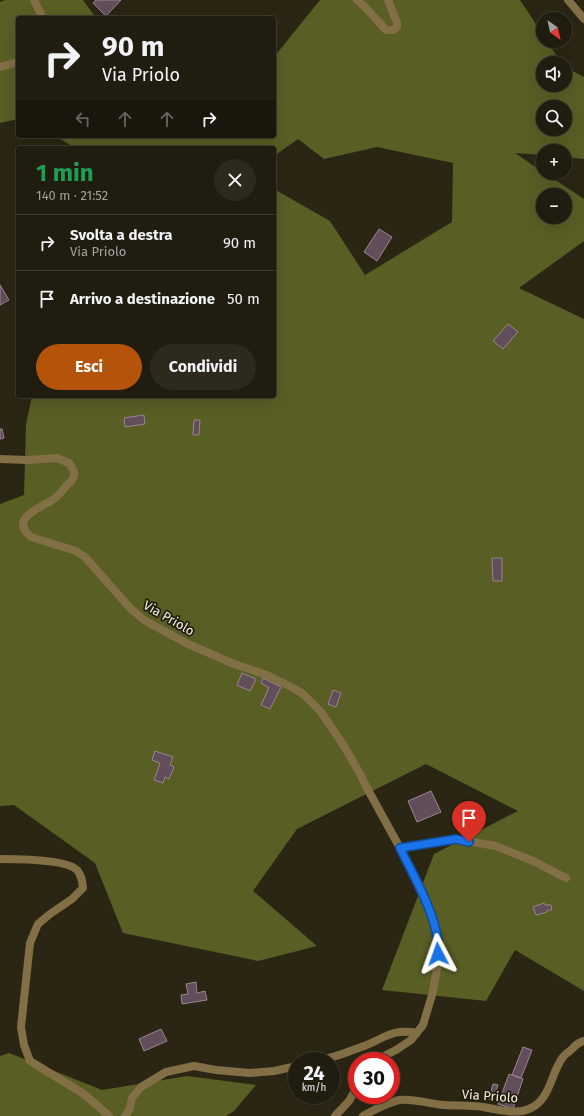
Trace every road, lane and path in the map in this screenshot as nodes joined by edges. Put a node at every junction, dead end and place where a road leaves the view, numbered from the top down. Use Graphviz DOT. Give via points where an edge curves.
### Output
graph roads {
  1 [pos="34,0"];
  2 [pos="357,0"];
  3 [pos="388,0"];
  4 [pos="568,0"];
  5 [pos="42,16"];
  6 [pos="584,19"];
  7 [pos="16,63"];
  8 [pos="0,67"];
  9 [pos="0,458"];
  10 [pos="400,848"];
  11 [pos="0,858"];
  12 [pos="566,878"];
  13 [pos="417,1034"];
  14 [pos="584,1041"];
  15 [pos="392,1052"];
  16 [pos="340,1055"];
  17 [pos="288,1068"];
  18 [pos="348,1103"];
  19 [pos="109,1116"];
  20 [pos="125,1116"];
  21 [pos="335,1116"];
  22 [pos="363,1116"];
  1 -- 5 [label="street"];
  2 -- 3 [label="street" via="386,30 392,30 397,27 397,23"];
  4 -- 6 [label="street"];
  7 -- 8 [label="street"];
  9 -- 10 [label="street, Via Priolo" via="58,458 70,463 74,477 54,499 27,515 23,524 25,532 31,537 76,551 85,557 130,608 148,623 234,664 267,675 310,700 344,746"];
  10 -- 12 [label="street" via="456,839 496,846"];
  10 -- 13 [label="street, Via Priolo" via="428,907 439,944 432,995 423,1025"];
  11 -- 19 [label="street" via="65,864 76,869 82,876 83,888 38,924 30,943 22,1027 24,1046 30,1061 84,1094"];
  13 -- 15 [label="street, Via Priolo"];
  13 -- 16 [label="street" via="396,1032"];
  14 -- 22 [label="street, Via Priolo" via="563,1058 542,1100 528,1109 509,1111 399,1100"];
  17 -- 20 [label="street" via="250,1073 194,1066 166,1072 141,1086 132,1098"];
  18 -- 21 [label="street"];
}
